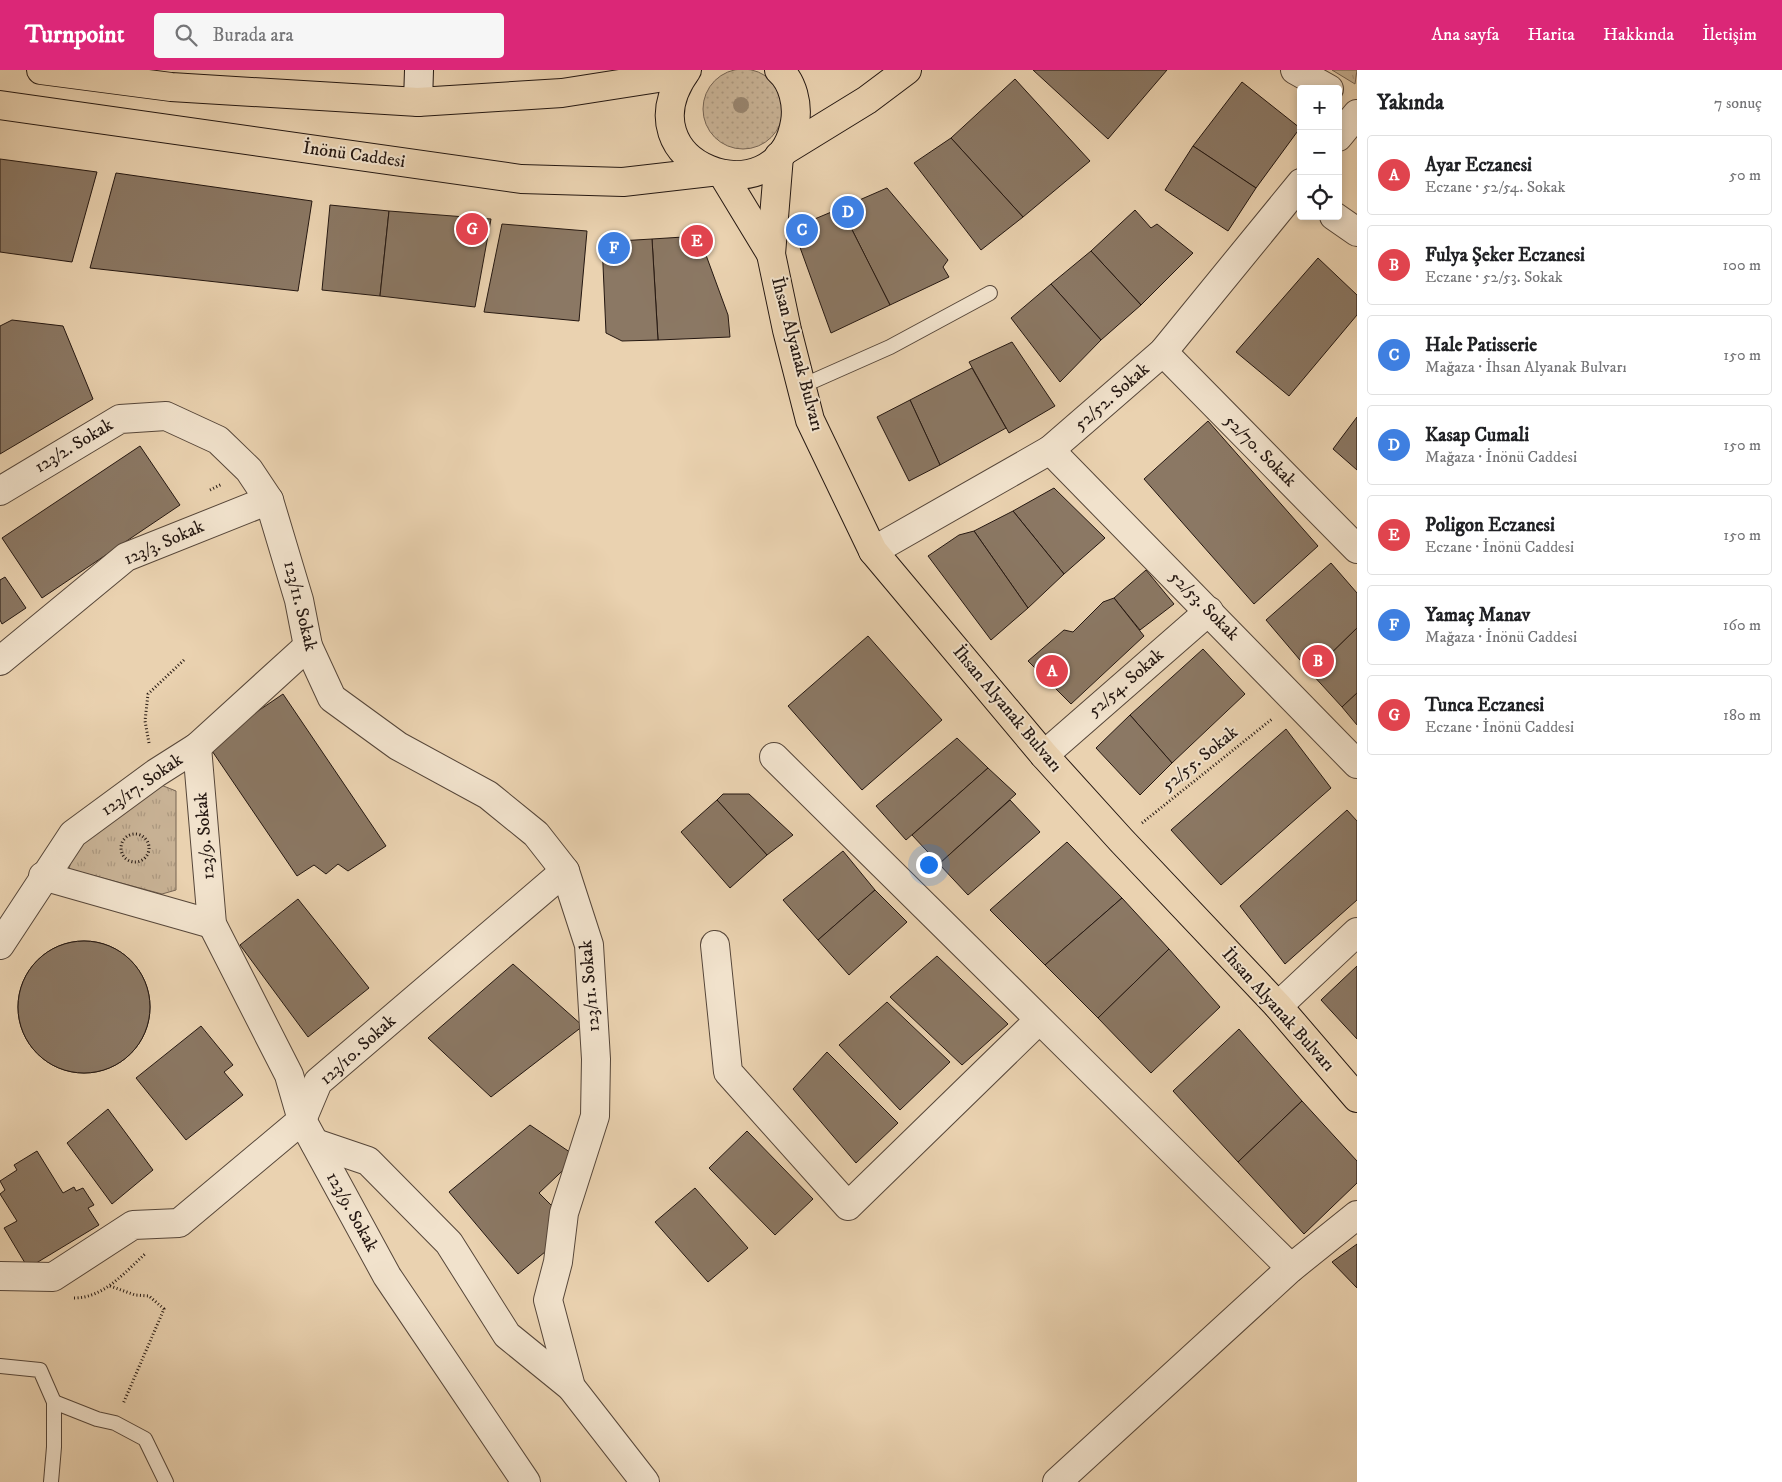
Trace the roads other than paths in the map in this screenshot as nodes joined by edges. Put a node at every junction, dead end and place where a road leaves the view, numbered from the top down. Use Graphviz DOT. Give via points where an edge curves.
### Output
graph roads {
  1 [pos="41,70"];
  2 [pos="419,70"];
  3 [pos="779,70"];
  4 [pos="907,70"];
  5 [pos="1295,70"];
  6 [pos="685,72"];
  7 [pos="1322,85"];
  8 [pos="1342,96"];
  9 [pos="418,102"];
  10 [pos="0,105"];
  11 [pos="1357,105"];
  12 [pos="1357,114"];
  13 [pos="1342,132"];
  14 [pos="781,153"];
  15 [pos="716,173"];
  16 [pos="1297,192"];
  17 [pos="1340,220"];
  18 [pos="1357,232"];
  19 [pos="771,254"];
  20 [pos="990,293"];
  21 [pos="1163,352"];
  22 [pos="802,386"];
  23 [pos="1050,450"];
  24 [pos="0,490"];
  25 [pos="269,500"];
  26 [pos="1357,549"];
  27 [pos="873,551"];
  28 [pos="1209,611"];
  29 [pos="308,646"];
  30 [pos="0,661"];
  31 [pos="197,748"];
  32 [pos="1044,755"];
  33 [pos="774,757"];
  34 [pos="1357,764"];
  35 [pos="565,871"];
  36 [pos="43,876"];
  37 [pos="212,924"];
  38 [pos="1357,932"];
  39 [pos="0,944"];
  40 [pos="715,945"];
  41 [pos="1278,1006"];
  42 [pos="1038,1020"];
  43 [pos="1357,1098"];
  44 [pos="302,1120"];
  45 [pos="315,1143"];
  46 [pos="1357,1215"];
  47 [pos="1291,1268"];
  48 [pos="0,1276"];
  49 [pos="0,1366"];
  50 [pos="571,1387"];
  51 [pos="54,1402"];
  52 [pos="51,1482"];
  53 [pos="166,1482"];
  54 [pos="526,1482"];
  55 [pos="646,1482"];
  56 [pos="1057,1482"];
  1 -- 9 [label="main road" via="171,87"];
  2 -- 9 [label="street"];
  3 -- 14 [label="main road" via="794,92 797,112 794,133"];
  4 -- 14 [label="main road" via="867,100"];
  5 -- 7 [label="street"];
  6 -- 9 [label="main road" via="562,93"];
  6 -- 15 [label="main road" via="676,85 670,106 671,127 679,146 688,156"];
  8 -- 11 [label="street"];
  10 -- 15 [label="main road, İnönü Caddesi" via="521,179 623,182"];
  12 -- 13 [label="street"];
  14 -- 15 [label="main road, İnönü Caddesi" via="769,165 750,174"];
  14 -- 19 [label="main road"];
  15 -- 19 [label="main road"];
  16 -- 21 [label="street, 52/52. Sokak"];
  17 -- 18 [label="street"];
  19 -- 22 [label="main road, İhsan Alyanak Bulvarı"];
  20 -- 22 [label="lane" via="890,347"];
  21 -- 23 [label="street, 52/52. Sokak"];
  21 -- 26 [label="street, 52/70. Sokak"];
  22 -- 27 [label="main road, İhsan Alyanak Bulvarı" via="810,420"];
  23 -- 27 [label="street, 52/52. Sokak"];
  23 -- 28 [label="street, 52/53. Sokak"];
  24 -- 25 [label="street, 123/2. Sokak" via="120,419 166,416 218,440 250,470"];
  25 -- 29 [label="street, 123/11. Sokak" via="297,592"];
  25 -- 30 [label="street, 123/3. Sokak" via="126,557"];
  27 -- 32 [label="main road, İhsan Alyanak Bulvarı"];
  28 -- 32 [label="street, 52/54. Sokak"];
  28 -- 34 [label="street, 52/53. Sokak"];
  29 -- 31 [label="street, 123/17. Sokak"];
  29 -- 35 [label="street, 123/11. Sokak" via="332,698 398,746 488,795 536,834"];
  31 -- 36 [label="street, 123/17. Sokak" via="156,773 73,834"];
  31 -- 37 [label="street, 123/9. Sokak"];
  32 -- 41 [label="main road, İhsan Alyanak Bulvarı"];
  33 -- 42 [label="street"];
  35 -- 44 [label="street, 123/10. Sokak" via="318,1082"];
  35 -- 50 [label="street, 123/11. Sokak" via="589,945 596,1060 595,1116 564,1213 558,1262 548,1300"];
  36 -- 37 [label="street"];
  36 -- 39 [label="street, 123/17. Sokak"];
  37 -- 44 [label="street, 123/9. Sokak" via="289,1075"];
  38 -- 41 [label="street"];
  40 -- 42 [label="street" via="728,1072 848,1206"];
  41 -- 43 [label="main road, İhsan Alyanak Bulvarı"];
  42 -- 47 [label="street"];
  44 -- 45 [label="street, 123/9. Sokak"];
  44 -- 48 [label="street, 123/10. Sokak" via="179,1223 133,1226 52,1277"];
  45 -- 50 [label="street" via="368,1161 450,1242 507,1336"];
  45 -- 54 [label="street, 123/9. Sokak" via="387,1276"];
  46 -- 47 [label="street"];
  47 -- 56 [label="street"];
  49 -- 51 [label="lane" via="40,1370"];
  50 -- 55 [label="street, 123/11. Sokak"];
  51 -- 52 [label="lane"];
  51 -- 53 [label="lane" via="115,1423 144,1439"];
}
